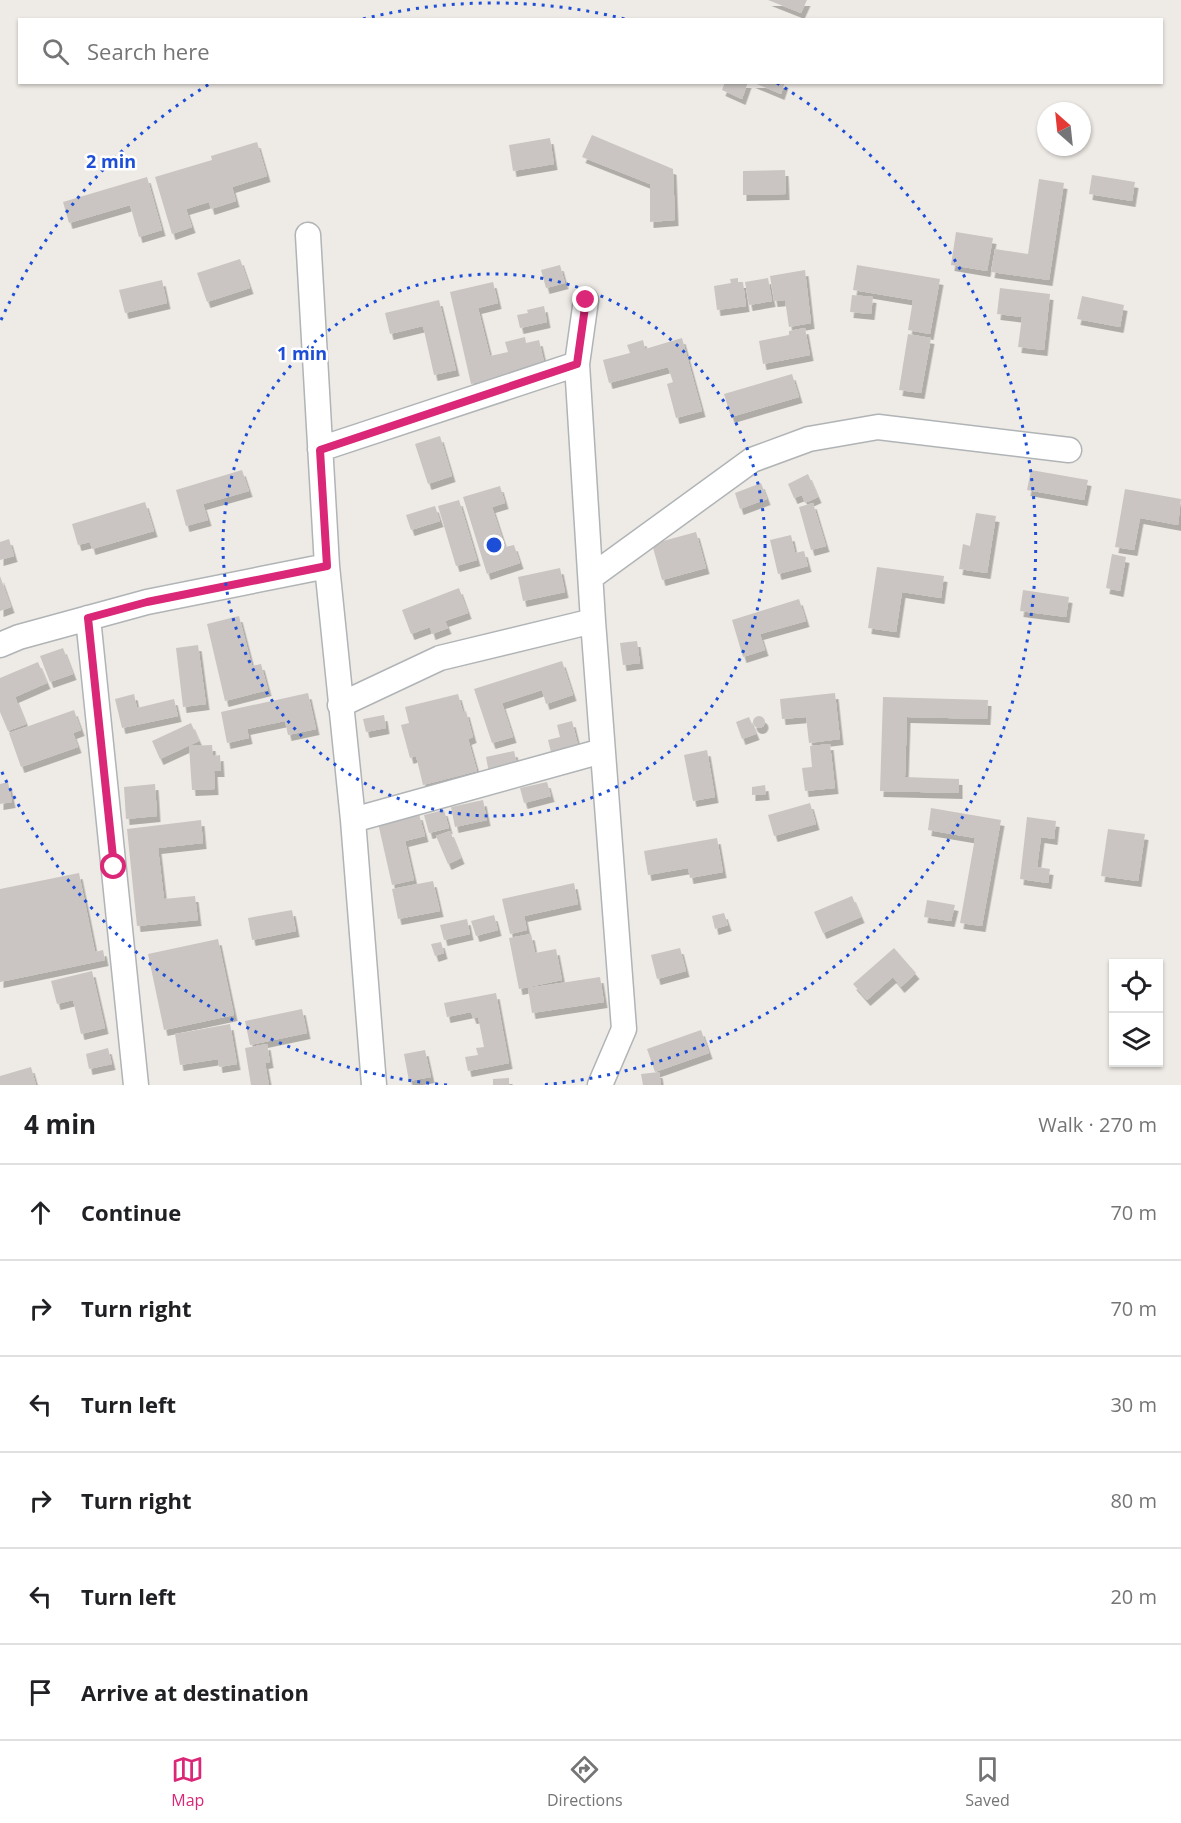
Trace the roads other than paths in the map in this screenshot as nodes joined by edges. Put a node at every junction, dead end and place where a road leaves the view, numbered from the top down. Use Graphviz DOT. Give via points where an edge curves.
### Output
graph roads {
  1 [pos="308,235"];
  2 [pos="586,300"];
  3 [pos="577,364"];
  4 [pos="320,450"];
  5 [pos="1069,450"];
  6 [pos="327,566"];
  7 [pos="591,577"];
  8 [pos="88,618"];
  9 [pos="593,621"];
  10 [pos="0,645"];
  11 [pos="340,705"];
  12 [pos="602,751"];
  13 [pos="353,820"];
  14 [pos="136,1085"];
  15 [pos="374,1085"];
  16 [pos="600,1085"];
  1 -- 4 [label="street"];
  2 -- 3 [label="street"];
  3 -- 4 [label="street"];
  3 -- 7 [label="street"];
  4 -- 6 [label="street"];
  5 -- 7 [label="street" via="878,428 809,440 752,460"];
  6 -- 8 [label="street" via="147,602"];
  6 -- 11 [label="street"];
  7 -- 9 [label="street"];
  8 -- 10 [label="street"];
  8 -- 14 [label="street"];
  9 -- 11 [label="street" via="440,658"];
  9 -- 12 [label="street"];
  11 -- 13 [label="street"];
  12 -- 13 [label="street"];
  12 -- 16 [label="street" via="624,1029"];
  13 -- 15 [label="street"];
}
